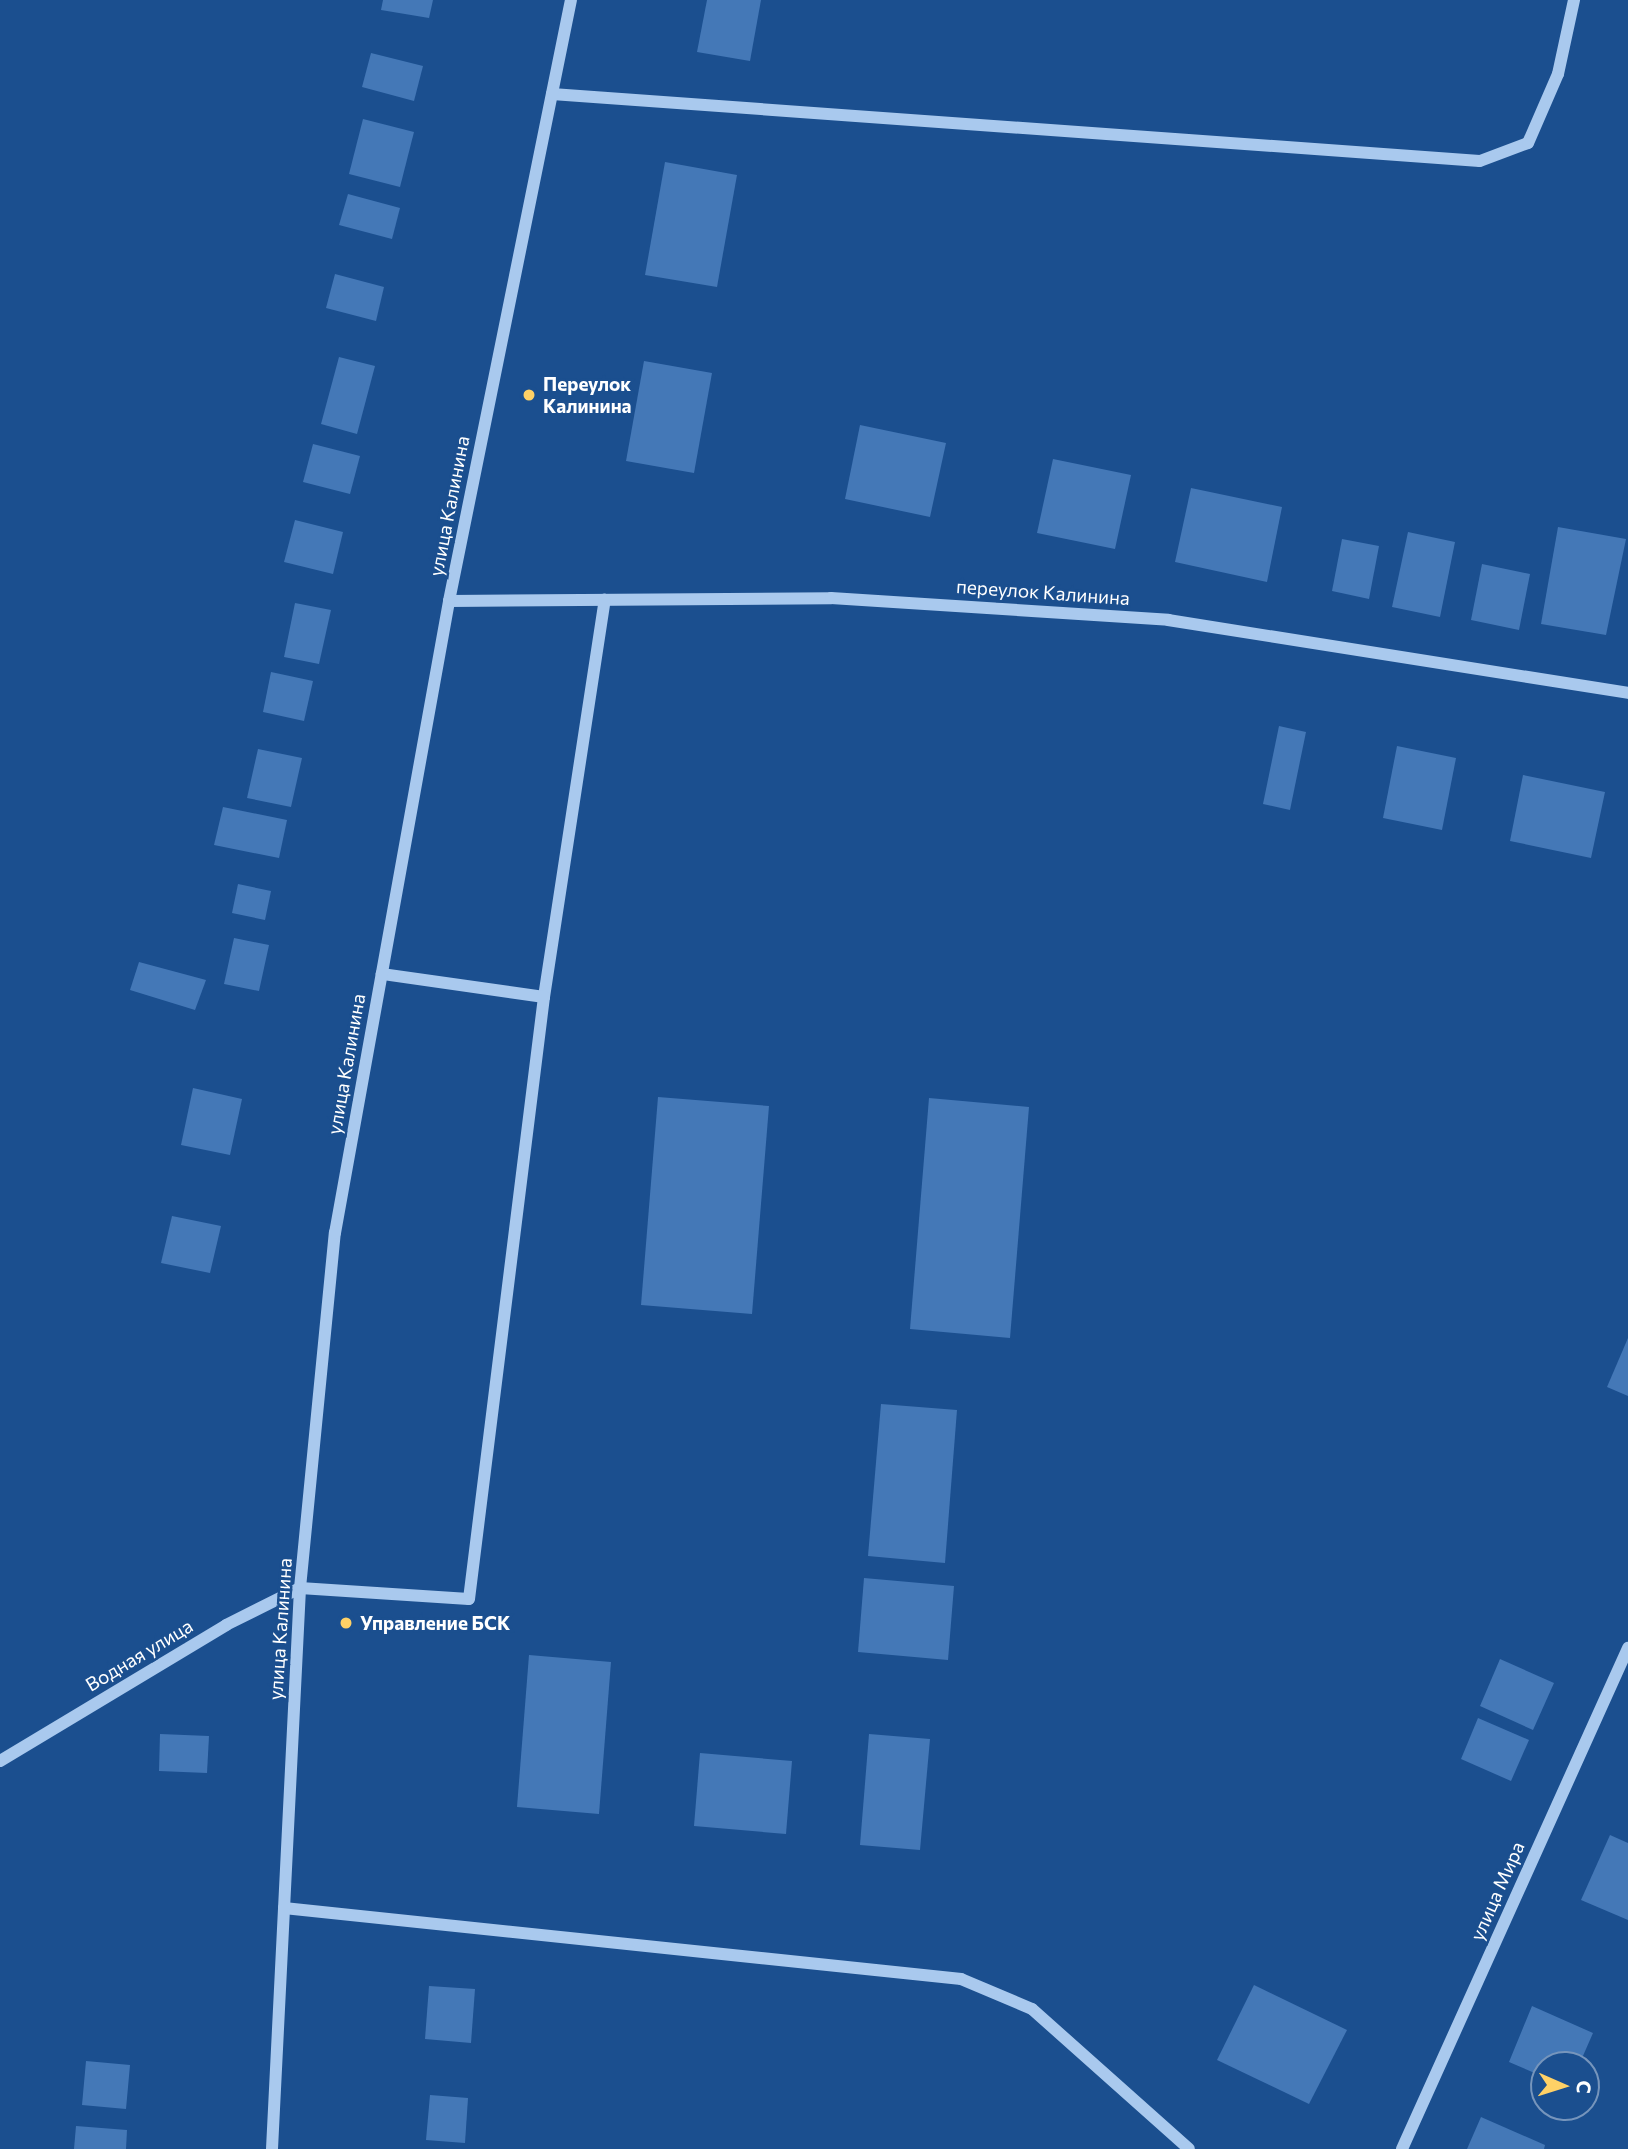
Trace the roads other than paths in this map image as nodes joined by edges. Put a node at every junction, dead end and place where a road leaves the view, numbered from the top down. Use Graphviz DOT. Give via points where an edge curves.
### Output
graph roads {
  1 [pos="571,0"];
  2 [pos="1574,0"];
  3 [pos="552,94"];
  4 [pos="605,600"];
  5 [pos="449,601"];
  6 [pos="1628,693"];
  7 [pos="382,974"];
  8 [pos="544,998"];
  9 [pos="300,1588"];
  10 [pos="1628,1648"];
  11 [pos="0,1761"];
  12 [pos="284,1908"];
  13 [pos="272,2149"];
  14 [pos="1189,2149"];
  15 [pos="1402,2149"];
  1 -- 3 [label="street, улица Калинина"];
  2 -- 3 [label="street" via="1558,74 1528,143 1480,161"];
  3 -- 5 [label="street, улица Калинина"];
  4 -- 5 [label="street, переулок Калинина"];
  4 -- 6 [label="street, переулок Калинина" via="831,598 1168,620"];
  4 -- 8 [label="street"];
  5 -- 7 [label="street, улица Калинина"];
  7 -- 8 [label="street"];
  7 -- 9 [label="street, улица Калинина" via="335,1233"];
  8 -- 9 [label="street" via="469,1599"];
  9 -- 11 [label="street, Водная улица" via="226,1625"];
  9 -- 12 [label="street, улица Калинина"];
  10 -- 15 [label="street, улица Мира"];
  12 -- 13 [label="street, улица Калинина"];
  12 -- 14 [label="street" via="961,1979 1032,2009"];
}
